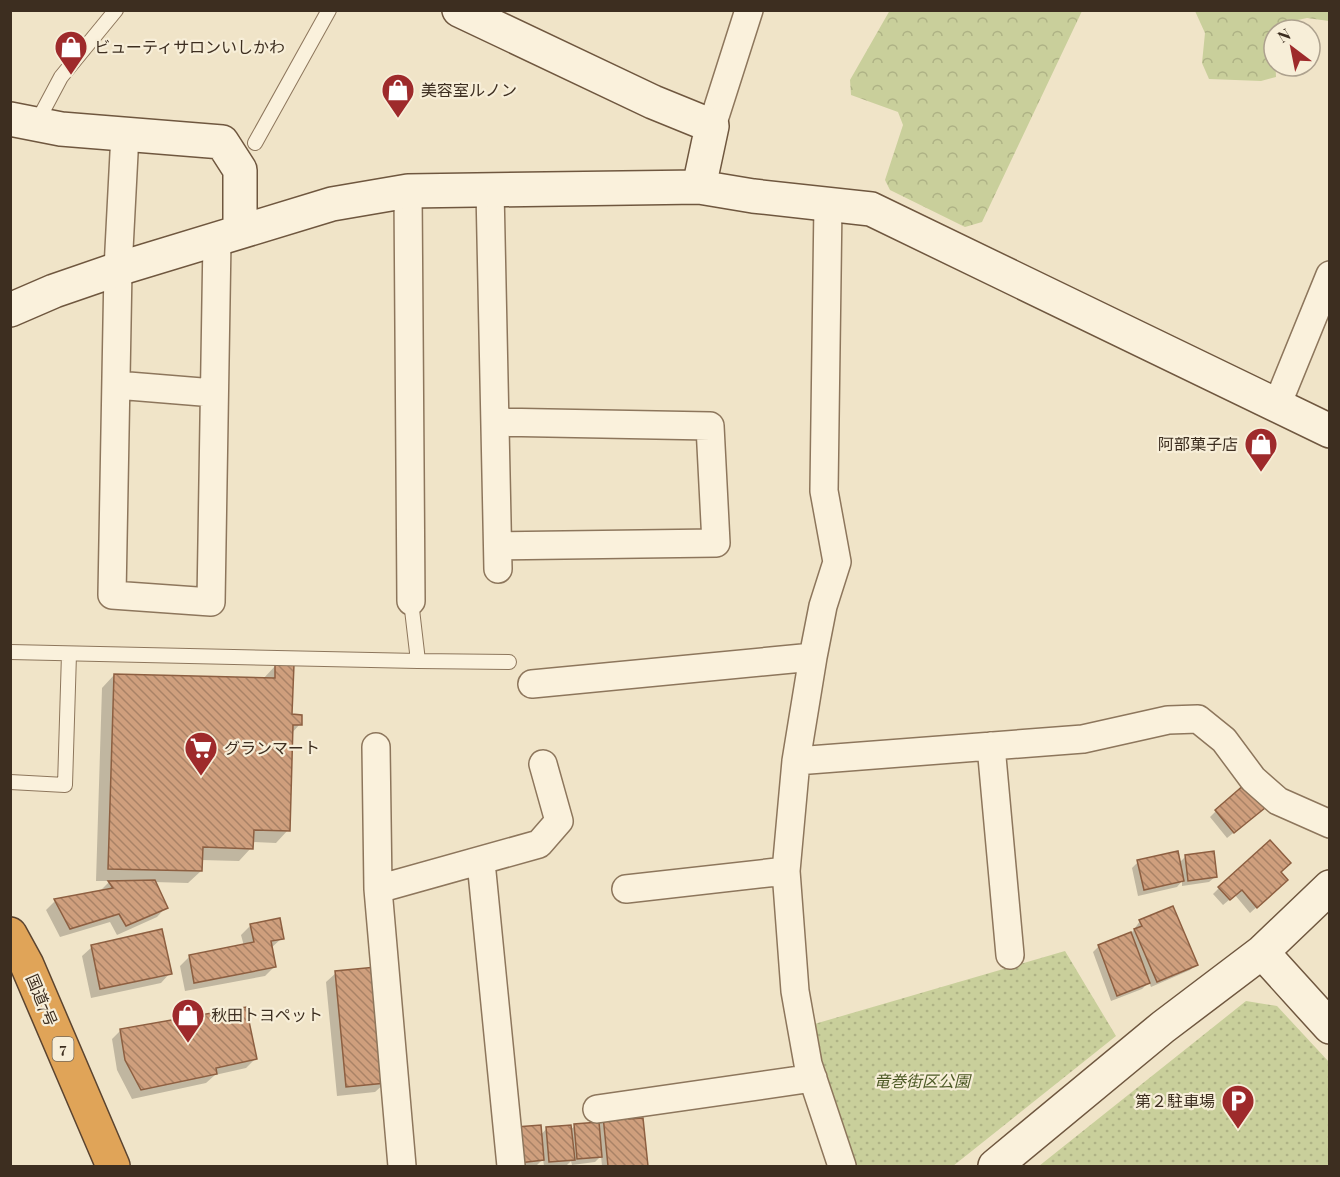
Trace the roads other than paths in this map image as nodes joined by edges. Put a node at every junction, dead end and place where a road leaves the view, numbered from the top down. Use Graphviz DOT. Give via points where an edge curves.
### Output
graph roads {
  1 [pos="116,10"];
  2 [pos="329,10"];
  3 [pos="459,10"];
  4 [pos="749,10"];
  5 [pos="23,122"];
  6 [pos="712,126"];
  7 [pos="125,134"];
  8 [pos="255,143"];
  9 [pos="699,187"];
  10 [pos="490,190"];
  11 [pos="408,191"];
  12 [pos="828,204"];
  13 [pos="228,235"];
  14 [pos="118,269"];
  15 [pos="1329,275"];
  16 [pos="10,310"];
  17 [pos="116,385"];
  18 [pos="214,393"];
  19 [pos="1277,405"];
  20 [pos="495,422"];
  21 [pos="1329,430"];
  22 [pos="411,601"];
  23 [pos="10,652"];
  24 [pos="69,654"];
  25 [pos="813,657"];
  26 [pos="418,661"];
  27 [pos="509,662"];
  28 [pos="532,684"];
  29 [pos="991,746"];
  30 [pos="376,747"];
  31 [pos="796,760"];
  32 [pos="543,764"];
  33 [pos="10,782"];
  34 [pos="1329,824"];
  35 [pos="481,862"];
  36 [pos="786,871"];
  37 [pos="1329,887"];
  38 [pos="378,889"];
  39 [pos="626,889"];
  40 [pos="10,934"];
  41 [pos="1262,952"];
  42 [pos="1010,955"];
  43 [pos="1329,1027"];
  44 [pos="813,1078"];
  45 [pos="597,1109"];
  46 [pos="112,1167"];
  47 [pos="402,1167"];
  48 [pos="511,1167"];
  49 [pos="842,1167"];
  50 [pos="994,1167"];
  1 -- 5 [label="lane"];
  2 -- 8 [label="lane"];
  3 -- 6 [label="street"];
  4 -- 6 [label="street"];
  5 -- 7 [label="street"];
  6 -- 9 [label="street"];
  7 -- 13 [label="street" via="222,142 240,170"];
  7 -- 14 [label="street"];
  9 -- 10 [label="street"];
  9 -- 12 [label="street"];
  10 -- 11 [label="street"];
  10 -- 20 [label="street"];
  11 -- 13 [label="street" via="332,204"];
  11 -- 22 [label="street"];
  12 -- 19 [label="street" via="871,209"];
  12 -- 25 [label="street" via="824,491 837,562"];
  13 -- 14 [label="street"];
  13 -- 18 [label="street"];
  14 -- 16 [label="street"];
  14 -- 17 [label="street"];
  15 -- 19 [label="street"];
  17 -- 18 [label="street"];
  17 -- 18 [label="street" via="112,595 211,602"];
  19 -- 21 [label="street"];
  20 -- 20 [label="street" via="498,557 717,543 710,426"];
  22 -- 26 [label="lane"];
  23 -- 24 [label="lane"];
  24 -- 26 [label="lane"];
  24 -- 33 [label="lane" via="65,785"];
  25 -- 28 [label="street"];
  25 -- 31 [label="street"];
  26 -- 27 [label="lane"];
  29 -- 31 [label="street"];
  29 -- 34 [label="street" via="1083,739 1168,720 1198,719 1224,740 1253,779 1278,801"];
  29 -- 42 [label="street"];
  30 -- 38 [label="street"];
  31 -- 36 [label="street"];
  32 -- 35 [label="street" via="559,821 539,844"];
  35 -- 38 [label="street"];
  35 -- 48 [label="street"];
  36 -- 39 [label="street"];
  36 -- 44 [label="street" via="795,991"];
  37 -- 41 [label="street"];
  38 -- 47 [label="street"];
  40 -- 46 [label="highway, 国道7号 / 7" via="27,965"];
  41 -- 43 [label="street"];
  41 -- 50 [label="street" via="1163,1027"];
  44 -- 45 [label="street"];
  44 -- 49 [label="street"];
}
